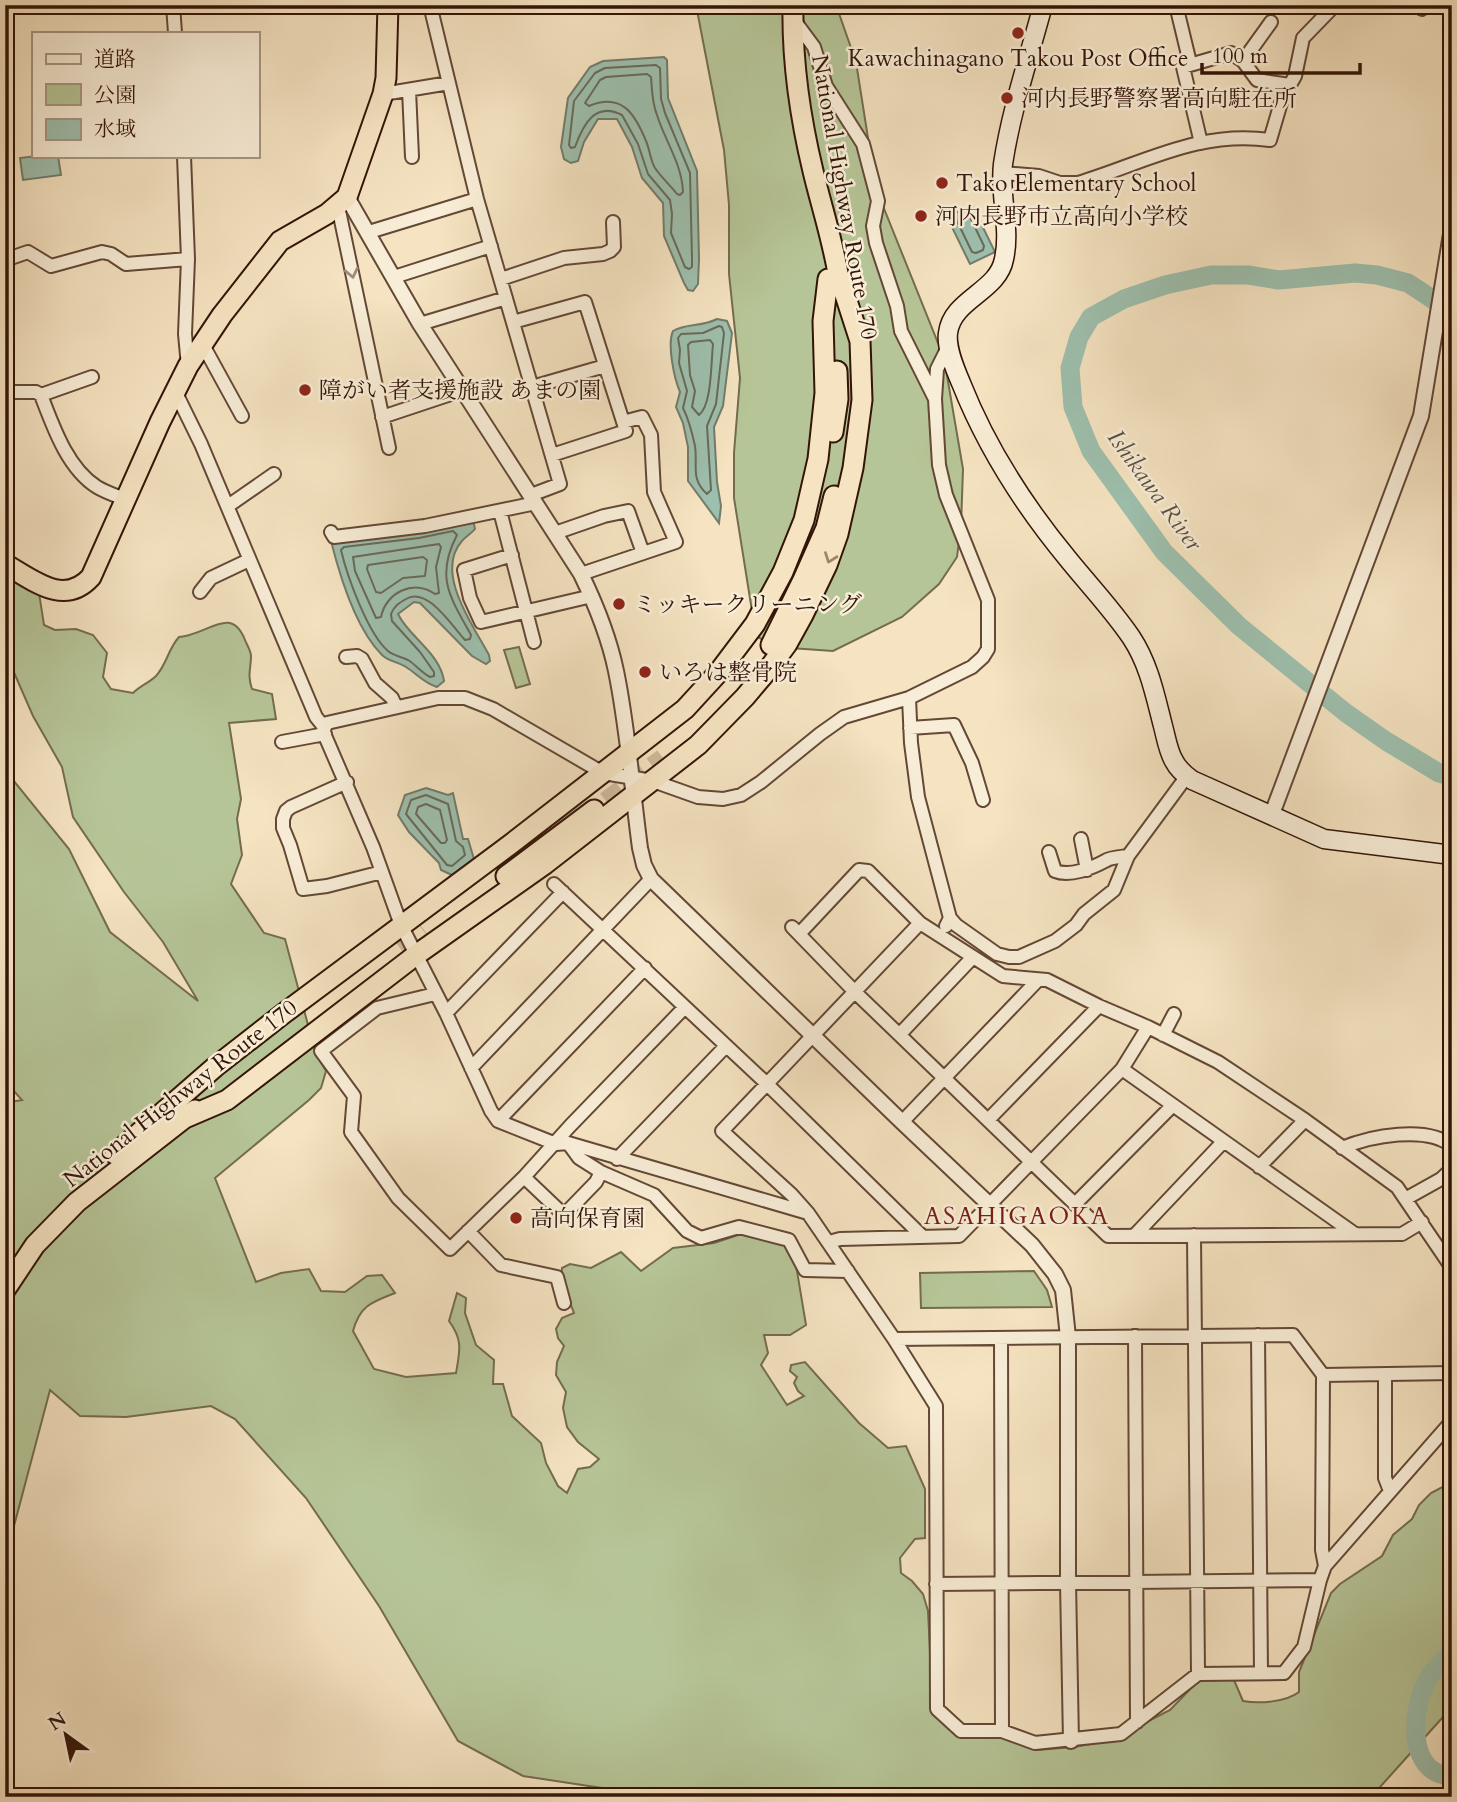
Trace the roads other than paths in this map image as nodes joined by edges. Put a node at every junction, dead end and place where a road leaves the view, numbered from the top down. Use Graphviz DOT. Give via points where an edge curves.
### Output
graph roads {
  1 [pos="173,5"];
  2 [pos="388,5"];
  3 [pos="430,5"];
  4 [pos="1043,5"];
  5 [pos="1176,5"];
  6 [pos="1335,5"];
  7 [pos="788,10"];
  8 [pos="1271,22"];
  9 [pos="175,32"];
  10 [pos="1243,61"];
  11 [pos="1190,64"];
  12 [pos="449,83"];
  13 [pos="1290,85"];
  14 [pos="409,90"];
  15 [pos="383,94"];
  16 [pos="1201,142"];
  17 [pos="412,156"];
  18 [pos="184,158"];
  19 [pos="1003,173"];
  20 [pos="477,199"];
  21 [pos="342,202"];
  22 [pos="613,222"];
  23 [pos="1452,228"];
  24 [pos="369,232"];
  25 [pos="491,246"];
  26 [pos="188,259"];
  27 [pos="5,260"];
  28 [pos="394,276"];
  29 [pos="833,277"];
  30 [pos="500,279"];
  31 [pos="506,298"];
  32 [pos="513,322"];
  33 [pos="420,324"];
  34 [pos="203,345"];
  35 [pos="949,345"];
  36 [pos="188,366"];
  37 [pos="605,366"];
  38 [pos="92,377"];
  39 [pos="532,387"];
  40 [pos="463,390"];
  41 [pos="175,391"];
  42 [pos="5,392"];
  43 [pos="41,395"];
  44 [pos="935,399"];
  45 [pos="242,416"];
  46 [pos="382,417"];
  47 [pos="623,422"];
  48 [pos="388,448"];
  49 [pos="552,455"];
  50 [pos="274,474"];
  51 [pos="533,499"];
  52 [pos="127,500"];
  53 [pos="228,506"];
  54 [pos="500,511"];
  55 [pos="331,532"];
  56 [pos="555,533"];
  57 [pos="643,553"];
  58 [pos="512,555"];
  59 [pos="249,560"];
  60 [pos="5,564"];
  61 [pos="581,574"];
  62 [pos="200,592"];
  63 [pos="592,596"];
  64 [pos="527,612"];
  65 [pos="534,642"];
  66 [pos="346,657"];
  67 [pos="909,698"];
  68 [pos="396,707"];
  69 [pos="910,728"];
  70 [pos="324,731"];
  71 [pos="282,742"];
  72 [pos="628,754"];
  73 [pos="658,754"];
  74 [pos="1187,776"];
  75 [pos="653,781"];
  76 [pos="347,782"];
  77 [pos="631,786"];
  78 [pos="603,789"];
  79 [pos="983,800"];
  80 [pos="1272,814"];
  81 [pos="1082,839"];
  82 [pos="1049,852"];
  83 [pos="1452,855"];
  84 [pos="1128,856"];
  85 [pos="1087,870"];
  86 [pos="382,872"];
  87 [pos="651,879"];
  88 [pos="950,918"];
  89 [pos="920,923"];
  90 [pos="604,930"];
  91 [pos="424,931"];
  92 [pos="938,933"];
  93 [pos="404,944"];
  94 [pos="973,957"];
  95 [pos="645,968"];
  96 [pos="1038,980"];
  97 [pos="856,993"];
  98 [pos="435,994"];
  99 [pos="1098,1006"];
  100 [pos="685,1007"];
  101 [pos="446,1013"];
  102 [pos="1174,1014"];
  103 [pos="1148,1027"];
  104 [pos="900,1034"];
  105 [pos="811,1035"];
  106 [pos="1163,1035"];
  107 [pos="726,1046"];
  108 [pos="471,1068"];
  109 [pos="1122,1069"];
  110 [pos="945,1077"];
  111 [pos="766,1083"];
  112 [pos="1172,1106"];
  113 [pos="988,1120"];
  114 [pos="1305,1120"];
  115 [pos="498,1121"];
  116 [pos="902,1122"];
  117 [pos="1223,1142"];
  118 [pos="562,1143"];
  119 [pos="1452,1146"];
  120 [pos="1342,1148"];
  121 [pos="617,1158"];
  122 [pos="1031,1161"];
  123 [pos="1259,1167"];
  124 [pos="1452,1169"];
  125 [pos="601,1172"];
  126 [pos="524,1177"];
  127 [pos="1406,1198"];
  128 [pos="1075,1204"];
  129 [pos="989,1206"];
  130 [pos="808,1213"];
  131 [pos="1422,1222"];
  132 [pos="468,1231"];
  133 [pos="1355,1234"];
  134 [pos="1194,1235"];
  135 [pos="922,1236"];
  136 [pos="1134,1236"];
  137 [pos="829,1242"];
  138 [pos="1452,1268"];
  139 [pos="5,1269"];
  140 [pos="848,1271"];
  141 [pos="5,1290"];
  142 [pos="564,1303"];
  143 [pos="1258,1335"];
  144 [pos="1135,1336"];
  145 [pos="1195,1336"];
  146 [pos="1068,1337"];
  147 [pos="1001,1338"];
  148 [pos="894,1339"];
  149 [pos="1452,1373"];
  150 [pos="1323,1374"];
  151 [pos="1385,1374"];
  152 [pos="1452,1421"];
  153 [pos="1390,1491"];
  154 [pos="1325,1566"];
  155 [pos="1320,1580"];
  156 [pos="1136,1581"];
  157 [pos="1197,1581"];
  158 [pos="1260,1581"];
  159 [pos="1068,1582"];
  160 [pos="1003,1583"];
  161 [pos="936,1584"];
  162 [pos="1261,1673"];
  163 [pos="1198,1674"];
  164 [pos="1137,1722"];
  165 [pos="1002,1731"];
  166 [pos="1072,1741"];
  1 -- 9 [label="street"];
  2 -- 15 [label="highway"];
  3 -- 12 [label="street"];
  4 -- 19 [label="main road"];
  5 -- 11 [label="street"];
  6 -- 13 [label="street" via="1303,38"];
  7 -- 29 [label="highway, National Highway Route 170" via="781,44 791,119 800,172"];
  7 -- 44 [label="street" via="814,47 826,86 863,144 878,201 873,226 876,243 901,331"];
  8 -- 10 [label="street"];
  10 -- 11 [label="street" via="1231,53"];
  10 -- 13 [label="street" via="1257,80"];
  11 -- 16 [label="street" via="1183,66"];
  12 -- 14 [label="street"];
  12 -- 20 [label="street"];
  13 -- 16 [label="street" via="1270,140 1247,137"];
  14 -- 15 [label="street"];
  14 -- 17 [label="street"];
  15 -- 21 [label="highway"];
  16 -- 19 [label="street" via="1078,183"];
  18 -- 26 [label="street"];
  19 -- 35 [label="main road" via="1002,270 956,313 949,325"];
  20 -- 24 [label="street"];
  20 -- 25 [label="street"];
  21 -- 24 [label="street"];
  21 -- 34 [label="highway" via="280,241"];
  21 -- 46 [label="street, one-way"];
  22 -- 30 [label="street" via="614,247 610,251 564,258"];
  23 -- 80 [label="street" via="1421,416"];
  24 -- 28 [label="street"];
  25 -- 28 [label="street"];
  25 -- 30 [label="street"];
  26 -- 27 [label="street" via="126,264 102,253 51,266 28,252"];
  26 -- 36 [label="street"];
  28 -- 33 [label="street"];
  29 -- 72 [label="highway" via="823,321 824,393 818,459 804,520 783,572 755,624 718,673 685,709"];
  29 -- 73 [label="highway, National Highway Route 170" via="838,399 814,524 764,632 709,702"];
  29 -- 75 [label="highway, one-way" via="860,341 862,400 853,468 827,565 787,644 767,671 698,746"];
  30 -- 31 [label="street"];
  31 -- 32 [label="street"];
  31 -- 33 [label="street"];
  32 -- 37 [label="street" via="584,302"];
  32 -- 39 [label="street"];
  33 -- 40 [label="street"];
  34 -- 36 [label="highway"];
  34 -- 45 [label="street"];
  35 -- 44 [label="street" via="937,369"];
  35 -- 74 [label="main road" via="975,419 1008,475 1142,654 1170,754"];
  36 -- 41 [label="highway"];
  37 -- 39 [label="street"];
  37 -- 47 [label="street"];
  38 -- 43 [label="street"];
  39 -- 49 [label="street"];
  40 -- 46 [label="street"];
  40 -- 51 [label="street"];
  41 -- 52 [label="highway"];
  41 -- 53 [label="street"];
  42 -- 43 [label="street"];
  43 -- 52 [label="street" via="67,453 85,477"];
  44 -- 67 [label="street" via="941,475 988,600 988,649 972,667"];
  46 -- 48 [label="street"];
  47 -- 49 [label="street" via="626,431"];
  47 -- 57 [label="street" via="642,417 650,429 654,492 676,542"];
  49 -- 51 [label="street" via="560,484"];
  50 -- 53 [label="street"];
  51 -- 54 [label="street"];
  51 -- 56 [label="street"];
  52 -- 60 [label="highway" via="83,586 60,591 47,588"];
  53 -- 59 [label="street"];
  54 -- 55 [label="street" via="386,532 334,537"];
  54 -- 58 [label="street"];
  56 -- 57 [label="street" via="628,511"];
  56 -- 61 [label="street"];
  57 -- 61 [label="street"];
  58 -- 64 [label="street"];
  58 -- 64 [label="street" via="464,570 470,598 481,622"];
  59 -- 62 [label="street" via="211,578"];
  59 -- 70 [label="street"];
  61 -- 63 [label="street"];
  63 -- 64 [label="street"];
  63 -- 72 [label="street" via="616,670"];
  64 -- 65 [label="street"];
  66 -- 68 [label="street" via="362,659"];
  67 -- 69 [label="street"];
  67 -- 75 [label="street" via="844,717 741,795 698,797"];
  68 -- 70 [label="street" via="327,723"];
  68 -- 78 [label="street" via="452,697 478,702"];
  69 -- 79 [label="street" via="954,725"];
  69 -- 88 [label="street" via="918,797"];
  70 -- 71 [label="street"];
  70 -- 76 [label="street"];
  72 -- 77 [label="street"];
  72 -- 78 [label="highway"];
  74 -- 80 [label="main road"];
  74 -- 84 [label="street"];
  75 -- 77 [label="highway"];
  76 -- 86 [label="street"];
  76 -- 86 [label="street" via="286,811 283,828 303,889"];
  77 -- 78 [label="street"];
  77 -- 87 [label="street" via="640,848"];
  77 -- 93 [label="highway" via="545,864"];
  78 -- 91 [label="highway"];
  78 -- 93 [label="highway"];
  80 -- 83 [label="main road" via="1324,839"];
  81 -- 85 [label="street"];
  82 -- 85 [label="street" via="1059,873"];
  84 -- 85 [label="street"];
  84 -- 88 [label="street" via="1114,890 1105,899 1055,941 1019,957 997,954"];
  86 -- 93 [label="street"];
  87 -- 90 [label="street"];
  87 -- 105 [label="street"];
  88 -- 92 [label="street"];
  89 -- 92 [label="street"];
  89 -- 97 [label="street"];
  89 -- 97 [label="street" via="868,871 859,870 796,930"];
  90 -- 95 [label="street"];
  90 -- 101 [label="street" via="558,888"];
  90 -- 108 [label="street"];
  92 -- 94 [label="street"];
  93 -- 98 [label="street"];
  93 -- 139 [label="highway, National Highway Route 170" via="215,1067 68,1194"];
  93 -- 141 [label="highway, National Highway Route 170" via="227,1100 185,1118 77,1202 35,1245"];
  94 -- 96 [label="street" via="1003,976"];
  94 -- 104 [label="street"];
  95 -- 100 [label="street"];
  95 -- 115 [label="street"];
  96 -- 99 [label="street" via="1047,980"];
  96 -- 110 [label="street"];
  97 -- 104 [label="street"];
  97 -- 105 [label="street"];
  98 -- 101 [label="street"];
  98 -- 132 [label="street" via="377,1008 321,1051 354,1096 352,1132 398,1198 450,1249"];
  99 -- 103 [label="street"];
  99 -- 113 [label="street"];
  100 -- 107 [label="street"];
  100 -- 118 [label="street" via="570,1126"];
  101 -- 108 [label="street"];
  102 -- 106 [label="street"];
  103 -- 106 [label="street"];
  103 -- 109 [label="street"];
  104 -- 110 [label="street"];
  105 -- 111 [label="street"];
  105 -- 116 [label="street"];
  106 -- 114 [label="street" via="1219,1062"];
  107 -- 111 [label="street"];
  107 -- 121 [label="street"];
  108 -- 115 [label="street"];
  109 -- 112 [label="street"];
  109 -- 122 [label="street"];
  110 -- 113 [label="street"];
  110 -- 116 [label="street"];
  111 -- 130 [label="street" via="722,1131"];
  111 -- 135 [label="street"];
  112 -- 117 [label="street"];
  112 -- 128 [label="street"];
  113 -- 122 [label="street"];
  114 -- 120 [label="street"];
  114 -- 123 [label="street"];
  115 -- 118 [label="street"];
  116 -- 129 [label="street"];
  117 -- 123 [label="street"];
  117 -- 136 [label="street"];
  118 -- 121 [label="street"];
  118 -- 125 [label="street"];
  118 -- 126 [label="street"];
  119 -- 120 [label="street" via="1440,1139 1385,1135"];
  120 -- 127 [label="street"];
  121 -- 130 [label="street"];
  122 -- 128 [label="street"];
  122 -- 129 [label="street"];
  123 -- 133 [label="street"];
  124 -- 127 [label="street"];
  125 -- 126 [label="street" via="564,1215"];
  125 -- 140 [label="street" via="654,1195 687,1231 701,1238 738,1227 789,1240 805,1270"];
  126 -- 132 [label="street"];
  127 -- 131 [label="street"];
  128 -- 136 [label="street" via="1108,1236"];
  129 -- 135 [label="street" via="959,1236"];
  129 -- 146 [label="street" via="1055,1273 1065,1301"];
  130 -- 137 [label="street"];
  131 -- 133 [label="street" via="1402,1234"];
  131 -- 138 [label="street"];
  132 -- 142 [label="street" via="501,1265 557,1278"];
  133 -- 134 [label="street"];
  134 -- 136 [label="street"];
  134 -- 145 [label="street"];
  135 -- 137 [label="street"];
  137 -- 140 [label="street"];
  140 -- 148 [label="street"];
  143 -- 145 [label="street"];
  143 -- 150 [label="street" via="1293,1335"];
  143 -- 158 [label="street"];
  144 -- 145 [label="street"];
  144 -- 146 [label="street"];
  144 -- 156 [label="street"];
  145 -- 157 [label="street"];
  146 -- 147 [label="street"];
  146 -- 159 [label="street"];
  147 -- 148 [label="street"];
  147 -- 160 [label="street"];
  148 -- 161 [label="street" via="936,1406"];
  149 -- 151 [label="street"];
  150 -- 151 [label="street"];
  150 -- 154 [label="street"];
  151 -- 153 [label="street" via="1385,1478"];
  152 -- 153 [label="street"];
  153 -- 154 [label="street"];
  154 -- 155 [label="street"];
  155 -- 158 [label="street"];
  155 -- 162 [label="street" via="1304,1647 1284,1673"];
  156 -- 157 [label="street"];
  156 -- 159 [label="street"];
  156 -- 164 [label="street"];
  157 -- 158 [label="street"];
  157 -- 163 [label="street"];
  158 -- 162 [label="street"];
  159 -- 160 [label="street"];
  159 -- 166 [label="street"];
  160 -- 161 [label="street"];
  160 -- 165 [label="street"];
  161 -- 165 [label="street" via="937,1709 961,1731"];
  162 -- 163 [label="street"];
  163 -- 164 [label="street"];
  164 -- 166 [label="street" via="1121,1734"];
  165 -- 166 [label="street" via="1035,1743"];
}
